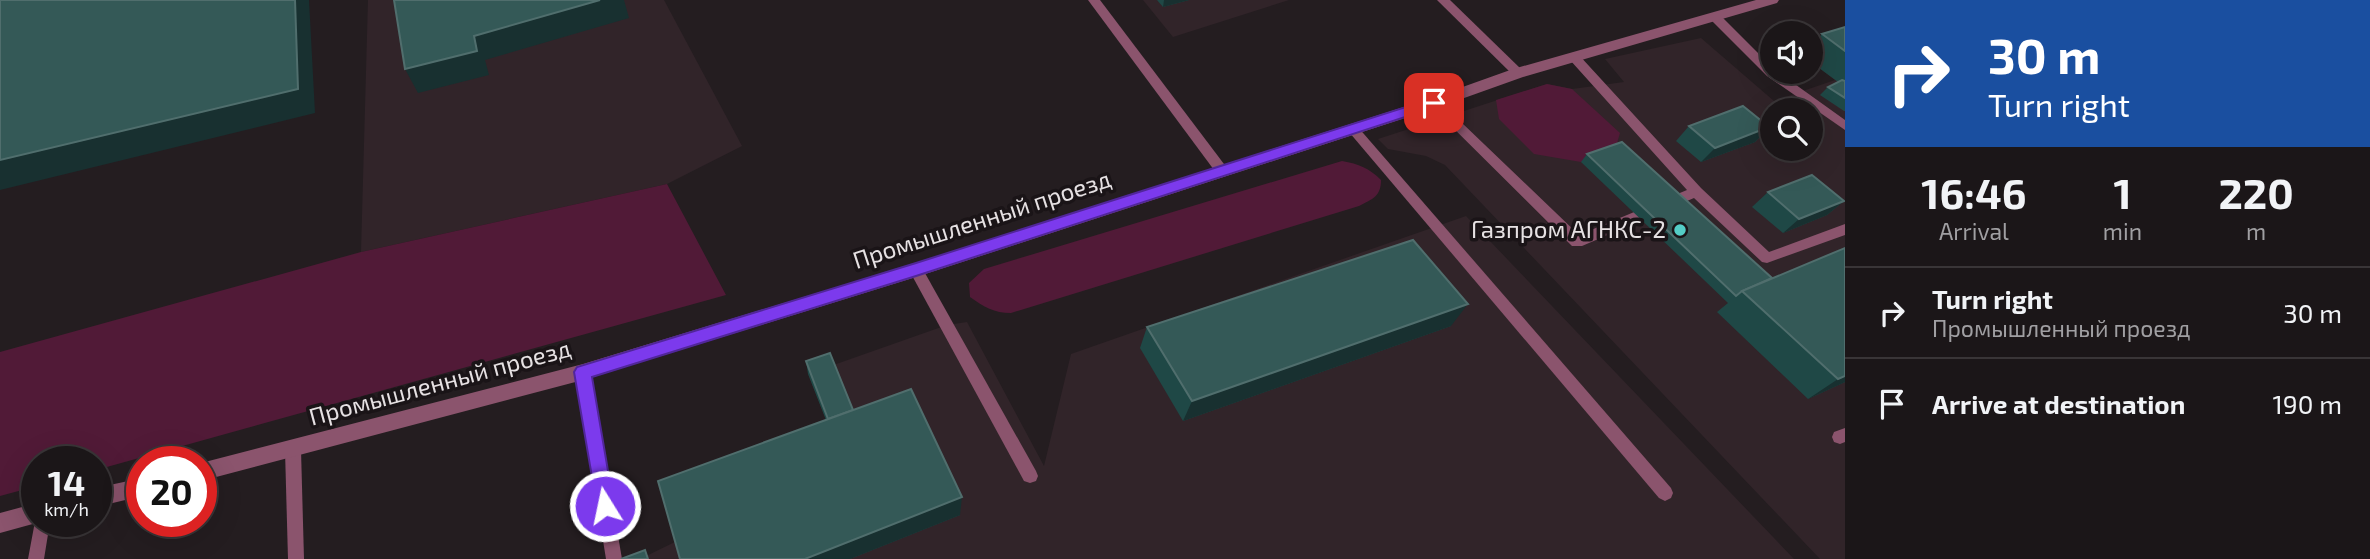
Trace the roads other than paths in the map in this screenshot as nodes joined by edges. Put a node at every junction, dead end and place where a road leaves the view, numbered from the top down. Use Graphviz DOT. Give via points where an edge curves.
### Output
graph roads {
  1 [pos="1094,0"];
  2 [pos="1443,0"];
  3 [pos="1772,0"];
  4 [pos="1716,18"];
  5 [pos="1574,57"];
  6 [pos="1518,73"];
  7 [pos="1434,103"];
  8 [pos="1845,126"];
  9 [pos="1353,129"];
  10 [pos="1222,171"];
  11 [pos="1696,192"];
  12 [pos="1845,229"];
  13 [pos="916,270"];
  14 [pos="583,372"];
  15 [pos="293,450"];
  16 [pos="217,468"];
  17 [pos="1030,475"];
  18 [pos="1665,493"];
  19 [pos="21,517"];
  20 [pos="0,523"];
  21 [pos="40,537"];
  22 [pos="36,559"];
  23 [pos="296,559"];
  24 [pos="614,559"];
  1 -- 10 [label="lane"];
  2 -- 6 [label="lane"];
  3 -- 4 [label="street, Промышленный проезд"];
  4 -- 5 [label="street, Промышленный проезд"];
  4 -- 8 [label="lane" via="1772,73"];
  5 -- 6 [label="street, Промышленный проезд"];
  5 -- 11 [label="lane"];
  6 -- 7 [label="street, Промышленный проезд"];
  7 -- 9 [label="street, Промышленный проезд"];
  7 -- 11 [label="lane" via="1577,242"];
  9 -- 10 [label="street, Промышленный проезд"];
  9 -- 18 [label="lane"];
  10 -- 13 [label="street, Промышленный проезд"];
  11 -- 12 [label="lane" via="1767,258"];
  13 -- 14 [label="street, Промышленный проезд"];
  13 -- 17 [label="lane"];
  14 -- 15 [label="street, Промышленный проезд"];
  14 -- 24 [label="lane"];
  15 -- 16 [label="street, Промышленный проезд"];
  15 -- 23 [label="lane"];
  19 -- 20 [label="street"];
  21 -- 22 [label="lane"];
}
